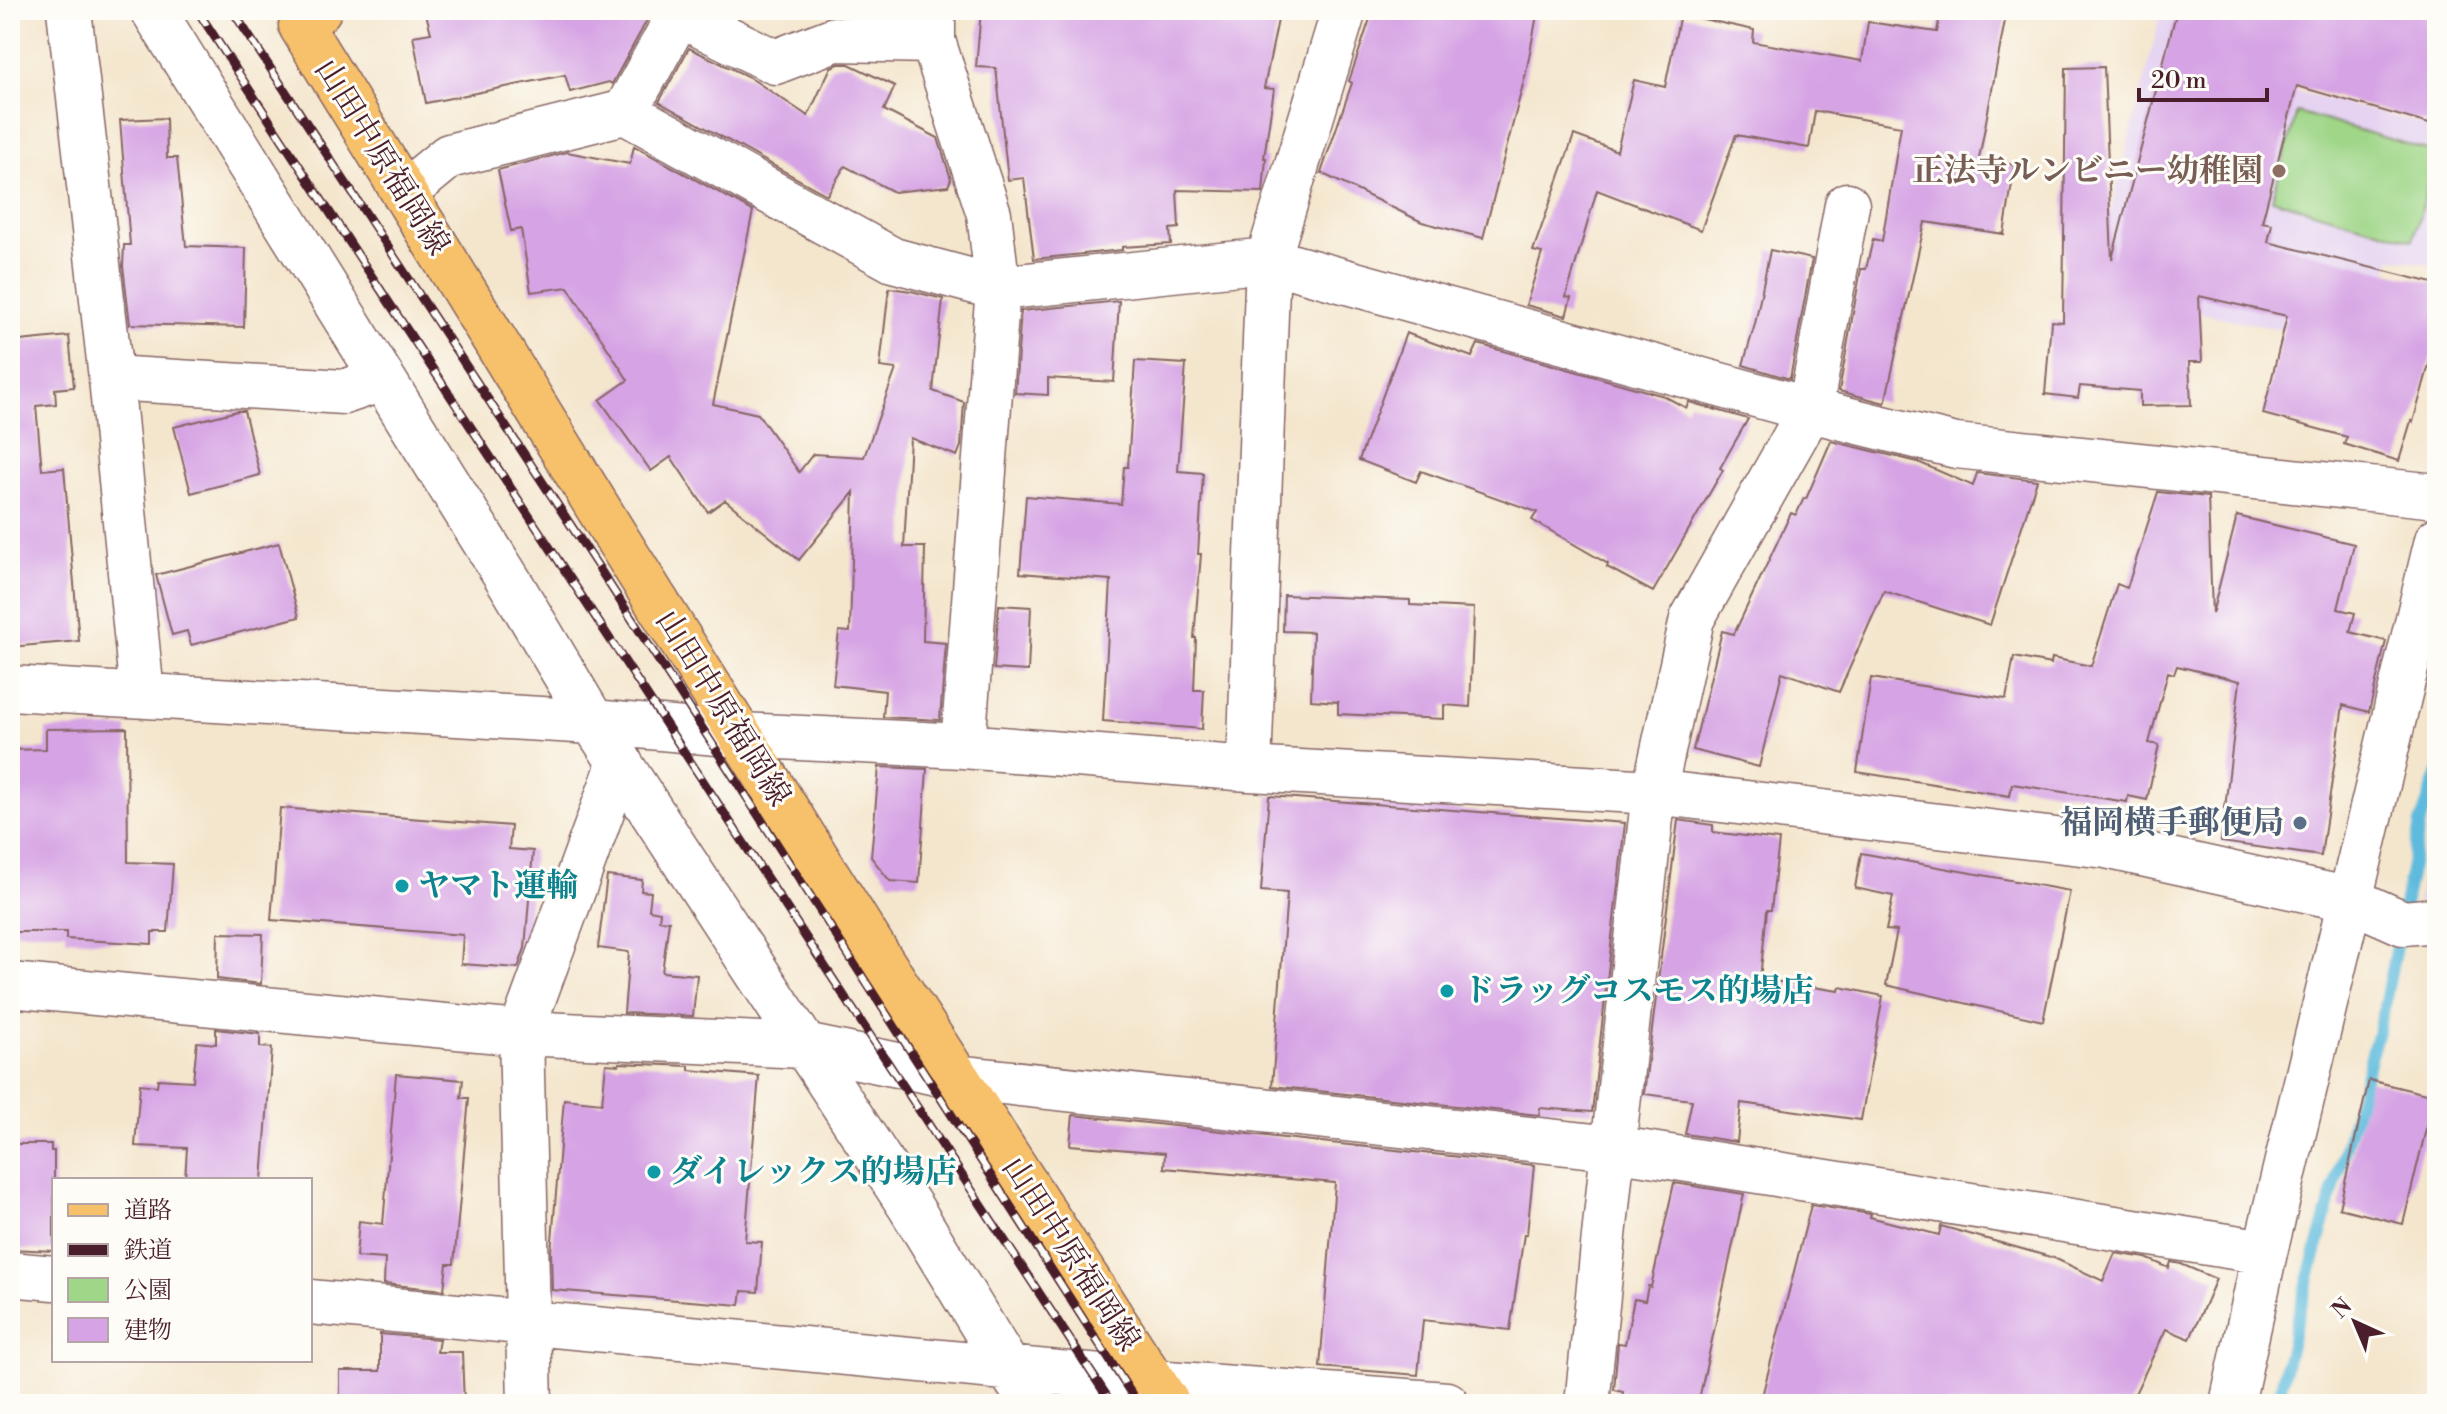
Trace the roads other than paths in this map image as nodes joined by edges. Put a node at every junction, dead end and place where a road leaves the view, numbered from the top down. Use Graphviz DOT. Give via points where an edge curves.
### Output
graph roads {
  1 [pos="69,10"];
  2 [pos="153,10"];
  3 [pos="1344,10"];
  4 [pos="303,15"];
  5 [pos="933,26"];
  6 [pos="625,112"];
  7 [pos="404,193"];
  8 [pos="1847,205"];
  9 [pos="1268,260"];
  10 [pos="998,288"];
  11 [pos="111,378"];
  12 [pos="382,379"];
  13 [pos="1810,410"];
  14 [pos="2437,496"];
  15 [pos="2437,540"];
  16 [pos="10,688"];
  17 [pos="142,695"];
  18 [pos="593,722"];
  19 [pos="740,735"];
  20 [pos="963,746"];
  21 [pos="620,762"];
  22 [pos="1249,769"];
  23 [pos="1654,792"];
  24 [pos="2351,900"];
  25 [pos="2437,920"];
  26 [pos="10,985"];
  27 [pos="521,1033"];
  28 [pos="805,1046"];
  29 [pos="956,1077"];
  30 [pos="1613,1148"];
  31 [pos="2265,1252"];
  32 [pos="10,1274"];
  33 [pos="52,1278"];
  34 [pos="312,1302"];
  35 [pos="527,1323"];
  36 [pos="1007,1366"];
  37 [pos="1161,1393"];
  38 [pos="530,1404"];
  39 [pos="1032,1404"];
  40 [pos="1447,1404"];
  41 [pos="1587,1404"];
  42 [pos="2232,1404"];
  1 -- 11 [label="street"];
  2 -- 12 [label="street"];
  3 -- 9 [label="street"];
  4 -- 7 [label="main road, 山田中原福岡線"];
  5 -- 6 [label="street" via="835,39 775,62 696,23 676,20"];
  5 -- 10 [label="street" via="989,214"];
  6 -- 7 [label="street" via="449,156"];
  6 -- 10 [label="street" via="893,260"];
  7 -- 19 [label="main road, 山田中原福岡線"];
  8 -- 13 [label="street"];
  9 -- 10 [label="street"];
  9 -- 13 [label="street"];
  9 -- 22 [label="street"];
  10 -- 20 [label="street"];
  11 -- 12 [label="street" via="344,392"];
  11 -- 17 [label="street"];
  12 -- 18 [label="street"];
  13 -- 14 [label="street" via="1956,446"];
  13 -- 23 [label="street" via="1692,619"];
  15 -- 24 [label="street"];
  16 -- 17 [label="street"];
  17 -- 18 [label="street"];
  18 -- 19 [label="street"];
  18 -- 21 [label="street"];
  19 -- 20 [label="street"];
  19 -- 29 [label="main road, 山田中原福岡線"];
  20 -- 22 [label="street"];
  21 -- 27 [label="street"];
  21 -- 28 [label="street"];
  22 -- 23 [label="street"];
  23 -- 24 [label="street" via="2106,846"];
  23 -- 30 [label="street"];
  24 -- 25 [label="street" via="2403,923"];
  24 -- 31 [label="street"];
  26 -- 27 [label="street"];
  27 -- 28 [label="street"];
  27 -- 35 [label="street"];
  28 -- 29 [label="street"];
  28 -- 36 [label="street"];
  29 -- 30 [label="street"];
  29 -- 37 [label="main road, 山田中原福岡線"];
  30 -- 31 [label="street"];
  30 -- 41 [label="street"];
  31 -- 42 [label="street"];
  32 -- 33 [label="street"];
  34 -- 35 [label="street"];
  35 -- 36 [label="street"];
  35 -- 38 [label="street"];
  36 -- 37 [label="street"];
  36 -- 39 [label="street"];
  37 -- 40 [label="street"];
}
